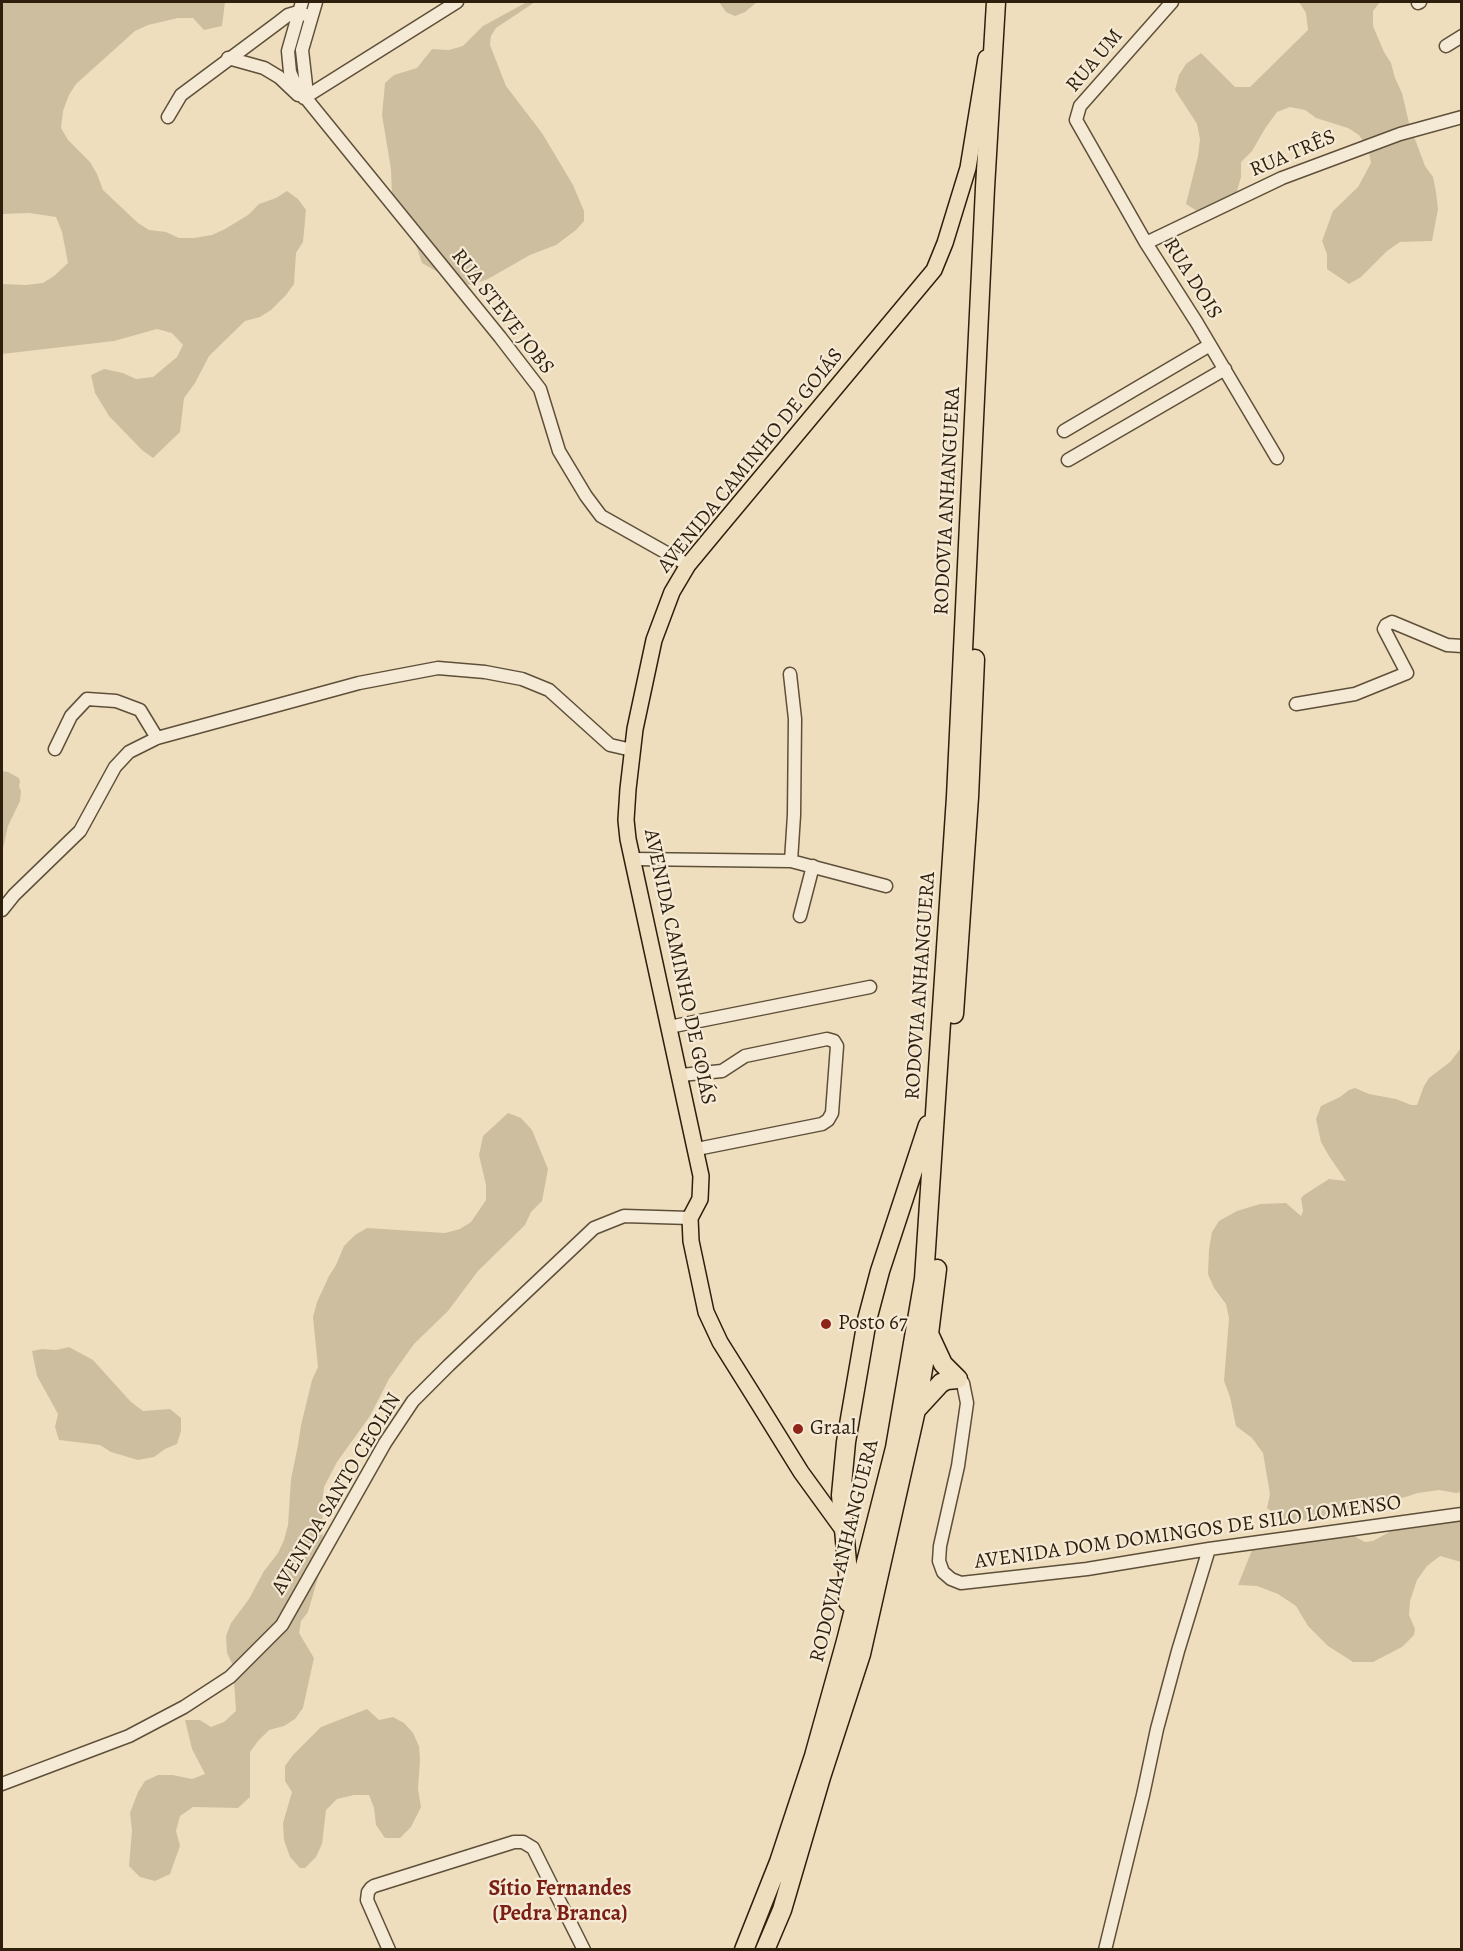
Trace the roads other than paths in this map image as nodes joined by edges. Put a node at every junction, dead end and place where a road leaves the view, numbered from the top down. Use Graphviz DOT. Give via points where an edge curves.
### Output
graph roads {
  1 [pos="316,2"];
  2 [pos="457,2"];
  3 [pos="995,2"];
  4 [pos="1006,2"];
  5 [pos="1172,2"];
  6 [pos="300,7"];
  7 [pos="311,17"];
  8 [pos="1461,36"];
  9 [pos="1446,46"];
  10 [pos="228,58"];
  11 [pos="304,98"];
  12 [pos="168,117"];
  13 [pos="1461,117"];
  14 [pos="1076,120"];
  15 [pos="1146,243"];
  16 [pos="1210,345"];
  17 [pos="1225,369"];
  18 [pos="1064,431"];
  19 [pos="1277,458"];
  20 [pos="1068,460"];
  21 [pos="688,566"];
  22 [pos="1461,646"];
  23 [pos="790,674"];
  24 [pos="1296,704"];
  25 [pos="157,738"];
  26 [pos="55,749"];
  27 [pos="632,750"];
  28 [pos="633,859"];
  29 [pos="791,861"];
  30 [pos="813,866"];
  31 [pos="886,886"];
  32 [pos="2,910"];
  33 [pos="800,916"];
  34 [pos="870,987"];
  35 [pos="669,1027"];
  36 [pos="681,1075"];
  37 [pos="936,1100"];
  38 [pos="697,1149"];
  39 [pos="690,1218"];
  40 [pos="929,1334"];
  41 [pos="958,1379"];
  42 [pos="916,1410"];
  43 [pos="1461,1514"];
  44 [pos="846,1534"];
  45 [pos="1209,1549"];
  46 [pos="846,1641"];
  47 [pos="2,1784"];
  48 [pos="389,1950"];
  49 [pos="584,1950"];
  50 [pos="744,1950"];
  51 [pos="765,1950"];
  52 [pos="1105,1950"];
  1 -- 7 [label="street"];
  2 -- 11 [label="street"];
  3 -- 21 [label="main road, AVENIDA CAMINHO DE GOIÁS" via="968,168 934,270"];
  3 -- 37 [label="highway, RODOVIA ANHANGUERA" via="956,797"];
  4 -- 40 [label="highway, RODOVIA ANHANGUERA" via="969,797"];
  5 -- 14 [label="street, RUA UM" via="1080,106"];
  6 -- 7 [label="street"];
  6 -- 10 [label="street"];
  6 -- 11 [label="street" via="288,51 290,72"];
  7 -- 11 [label="street" via="302,50"];
  8 -- 9 [label="street"];
  10 -- 11 [label="street" via="264,68"];
  10 -- 12 [label="street" via="181,95"];
  11 -- 21 [label="street, RUA STEVE JOBS" via="540,390 559,451 601,516"];
  13 -- 15 [label="street, RUA TRÊS" via="1390,138 1282,178"];
  14 -- 15 [label="street, RUA DOIS"];
  15 -- 16 [label="street, RUA DOIS"];
  16 -- 17 [label="street, RUA DOIS"];
  16 -- 18 [label="street"];
  17 -- 19 [label="street, RUA DOIS"];
  17 -- 20 [label="street"];
  21 -- 27 [label="main road, AVENIDA CAMINHO DE GOIÁS" via="672,592 654,640"];
  22 -- 24 [label="street" via="1447,645 1392,622 1384,629 1407,673 1355,694"];
  23 -- 29 [label="street" via="795,719"];
  25 -- 26 [label="street" via="140,710 116,701 87,699 71,716"];
  25 -- 27 [label="street" via="359,683 438,668 522,678 549,690 610,745"];
  25 -- 32 [label="street" via="129,752 115,767 80,831"];
  27 -- 28 [label="main road, AVENIDA CAMINHO DE GOIÁS" via="626,820"];
  28 -- 29 [label="street"];
  28 -- 35 [label="main road, AVENIDA CAMINHO DE GOIÁS"];
  29 -- 30 [label="street"];
  30 -- 31 [label="street"];
  30 -- 33 [label="street"];
  34 -- 35 [label="street"];
  35 -- 36 [label="main road, AVENIDA CAMINHO DE GOIÁS"];
  36 -- 38 [label="main road, AVENIDA CAMINHO DE GOIÁS"];
  36 -- 38 [label="street" via="722,1071 745,1056 828,1039 837,1046 832,1113 828,1120"];
  37 -- 44 [label="highway" via="867,1320 842,1473"];
  37 -- 46 [label="highway, RODOVIA ANHANGUERA" via="924,1279 896,1448"];
  38 -- 39 [label="main road, AVENIDA CAMINHO DE GOIÁS" via="700,1198"];
  39 -- 44 [label="main road, AVENIDA CAMINHO DE GOIÁS" via="706,1312 720,1342 801,1472"];
  39 -- 47 [label="street, AVENIDA SANTO CEOLIN" via="624,1216 594,1228 448,1365 413,1401 385,1443 282,1625 230,1677 129,1736"];
  40 -- 41 [label="highway" via="943,1364"];
  40 -- 42 [label="highway, RODOVIA ANHANGUERA"];
  41 -- 42 [label="highway" via="941,1383"];
  41 -- 45 [label="street, AVENIDA DOM DOMINGOS DE SILO LOMENSO" via="966,1390 966,1412 939,1561 951,1579 972,1583 1018,1578"];
  42 -- 51 [label="highway, RODOVIA ANHANGUERA" via="861,1654 782,1910"];
  43 -- 45 [label="street, AVENIDA DOM DOMINGOS DE SILO LOMENSO"];
  44 -- 46 [label="highway"];
  45 -- 52 [label="street" via="1157,1729"];
  46 -- 50 [label="highway, RODOVIA ANHANGUERA" via="814,1756 779,1862"];
  48 -- 49 [label="street" via="367,1900 371,1888 523,1842 533,1848"];
}
